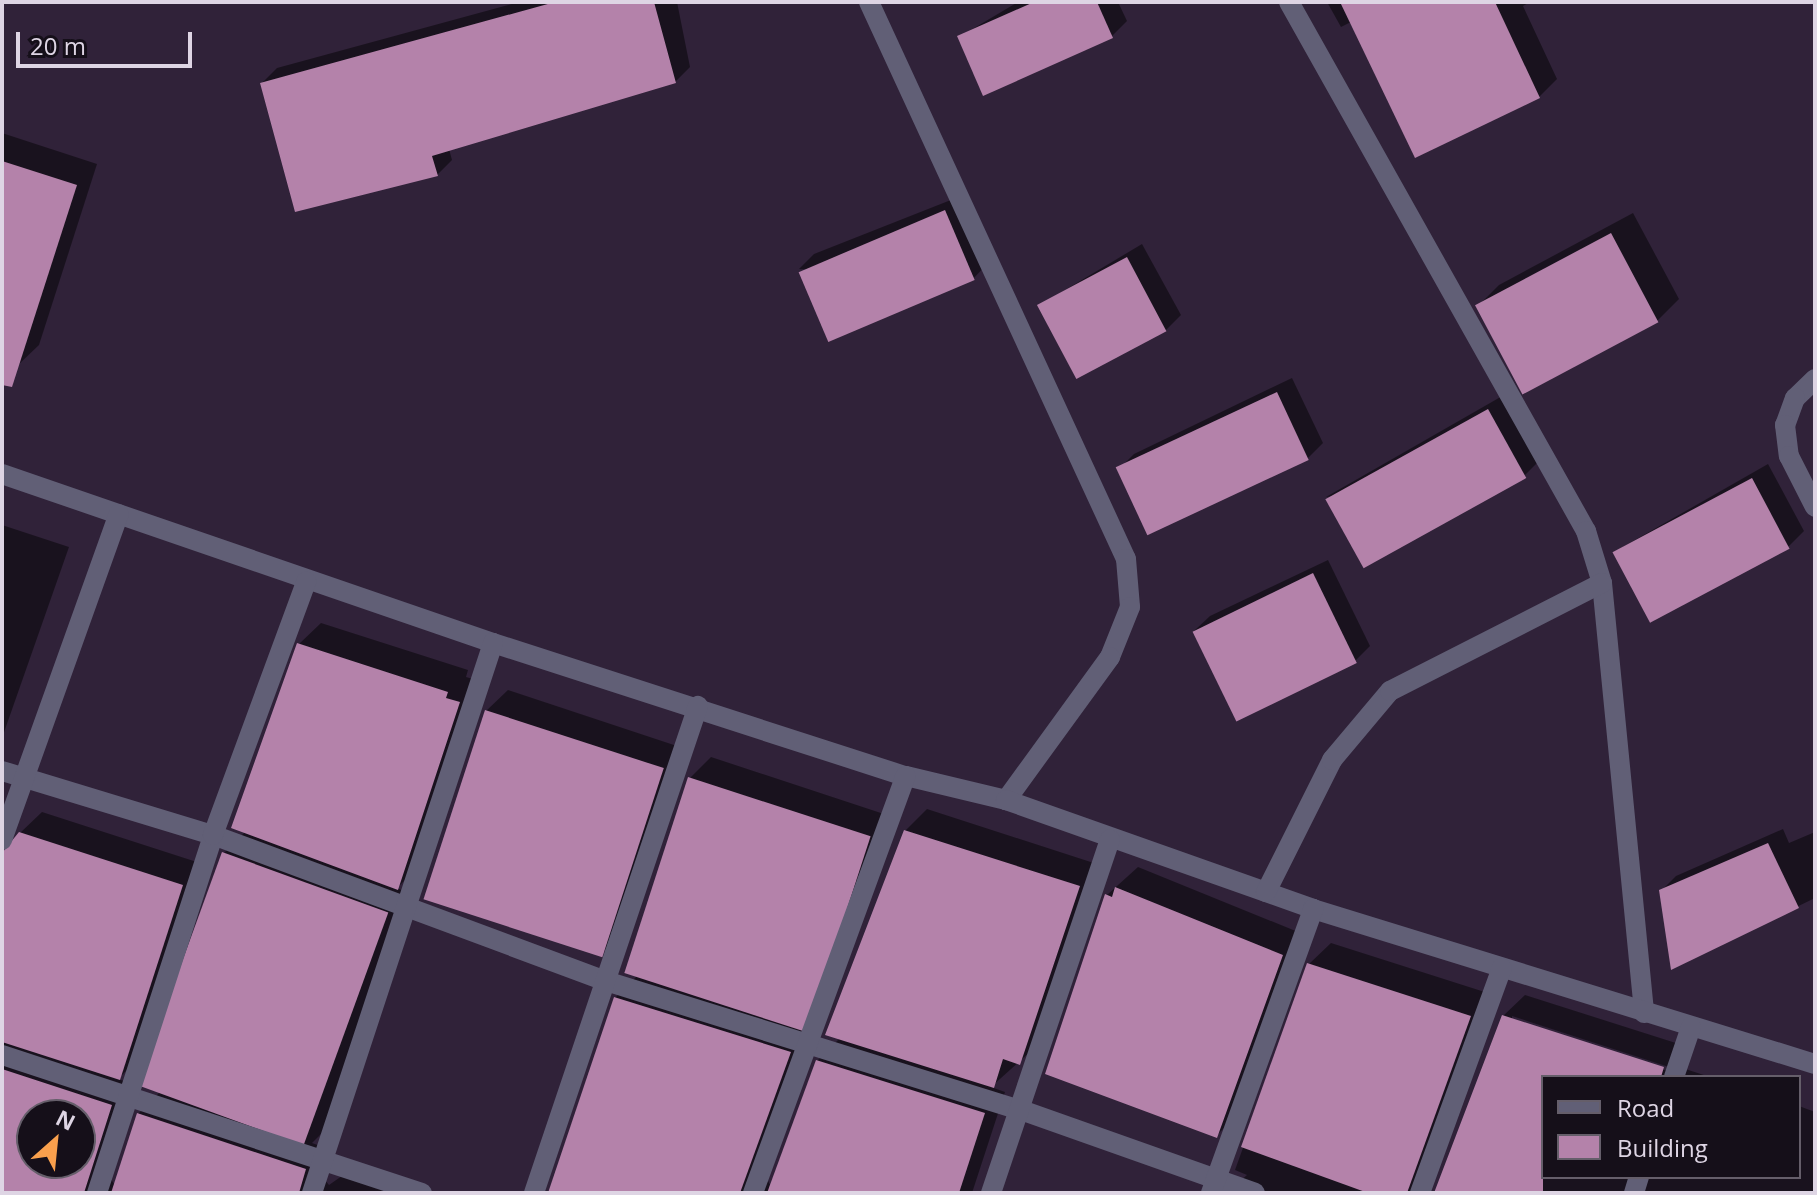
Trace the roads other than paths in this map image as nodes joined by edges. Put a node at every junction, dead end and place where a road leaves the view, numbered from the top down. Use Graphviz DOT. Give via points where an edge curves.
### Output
graph roads {
  1 [pos="869,2"];
  2 [pos="1289,2"];
  3 [pos="1815,379"];
  4 [pos="2,474"];
  5 [pos="1815,507"];
  6 [pos="119,514"];
  7 [pos="306,582"];
  8 [pos="1602,583"];
  9 [pos="493,643"];
  10 [pos="698,706"];
  11 [pos="2,771"];
  12 [pos="906,776"];
  13 [pos="24,778"];
  14 [pos="1006,800"];
  15 [pos="213,835"];
  16 [pos="1110,839"];
  17 [pos="2,840"];
  18 [pos="1266,892"];
  19 [pos="411,905"];
  20 [pos="1313,909"];
  21 [pos="1502,968"];
  22 [pos="609,982"];
  23 [pos="1644,1013"];
  24 [pos="1691,1027"];
  25 [pos="807,1045"];
  26 [pos="2,1055"];
  27 [pos="1815,1064"];
  28 [pos="1675,1075"];
  29 [pos="126,1098"];
  30 [pos="1021,1110"];
  31 [pos="322,1161"];
  32 [pos="1214,1186"];
  33 [pos="97,1193"];
  34 [pos="312,1193"];
  35 [pos="422,1193"];
  36 [pos="534,1193"];
  37 [pos="753,1193"];
  38 [pos="991,1193"];
  39 [pos="1255,1193"];
  40 [pos="1420,1193"];
  1 -- 14 [label="street" via="1126,559 1130,607 1110,657"];
  2 -- 8 [label="street" via="1586,531"];
  3 -- 5 [label="street" via="1795,398 1785,425 1789,456"];
  4 -- 6 [label="street"];
  6 -- 7 [label="street"];
  6 -- 13 [label="street"];
  7 -- 9 [label="street"];
  7 -- 15 [label="street"];
  8 -- 18 [label="street" via="1390,691 1332,760"];
  8 -- 23 [label="street"];
  9 -- 10 [label="street"];
  9 -- 19 [label="street"];
  10 -- 12 [label="street"];
  10 -- 22 [label="street"];
  11 -- 13 [label="street"];
  12 -- 14 [label="street"];
  12 -- 25 [label="street"];
  13 -- 15 [label="street"];
  13 -- 17 [label="street"];
  14 -- 16 [label="street"];
  15 -- 19 [label="street"];
  15 -- 29 [label="street"];
  16 -- 18 [label="street"];
  16 -- 30 [label="street"];
  18 -- 20 [label="street"];
  19 -- 22 [label="street"];
  19 -- 31 [label="street"];
  20 -- 21 [label="street"];
  20 -- 32 [label="street"];
  21 -- 23 [label="street"];
  21 -- 40 [label="street"];
  22 -- 25 [label="street"];
  22 -- 36 [label="street"];
  23 -- 24 [label="street"];
  24 -- 27 [label="street"];
  24 -- 28 [label="street"];
  25 -- 30 [label="street"];
  25 -- 37 [label="street"];
  26 -- 29 [label="street"];
  29 -- 31 [label="street"];
  29 -- 33 [label="street"];
  30 -- 32 [label="street"];
  30 -- 38 [label="street"];
  31 -- 34 [label="street"];
  31 -- 35 [label="street"];
  32 -- 39 [label="street"];
}
